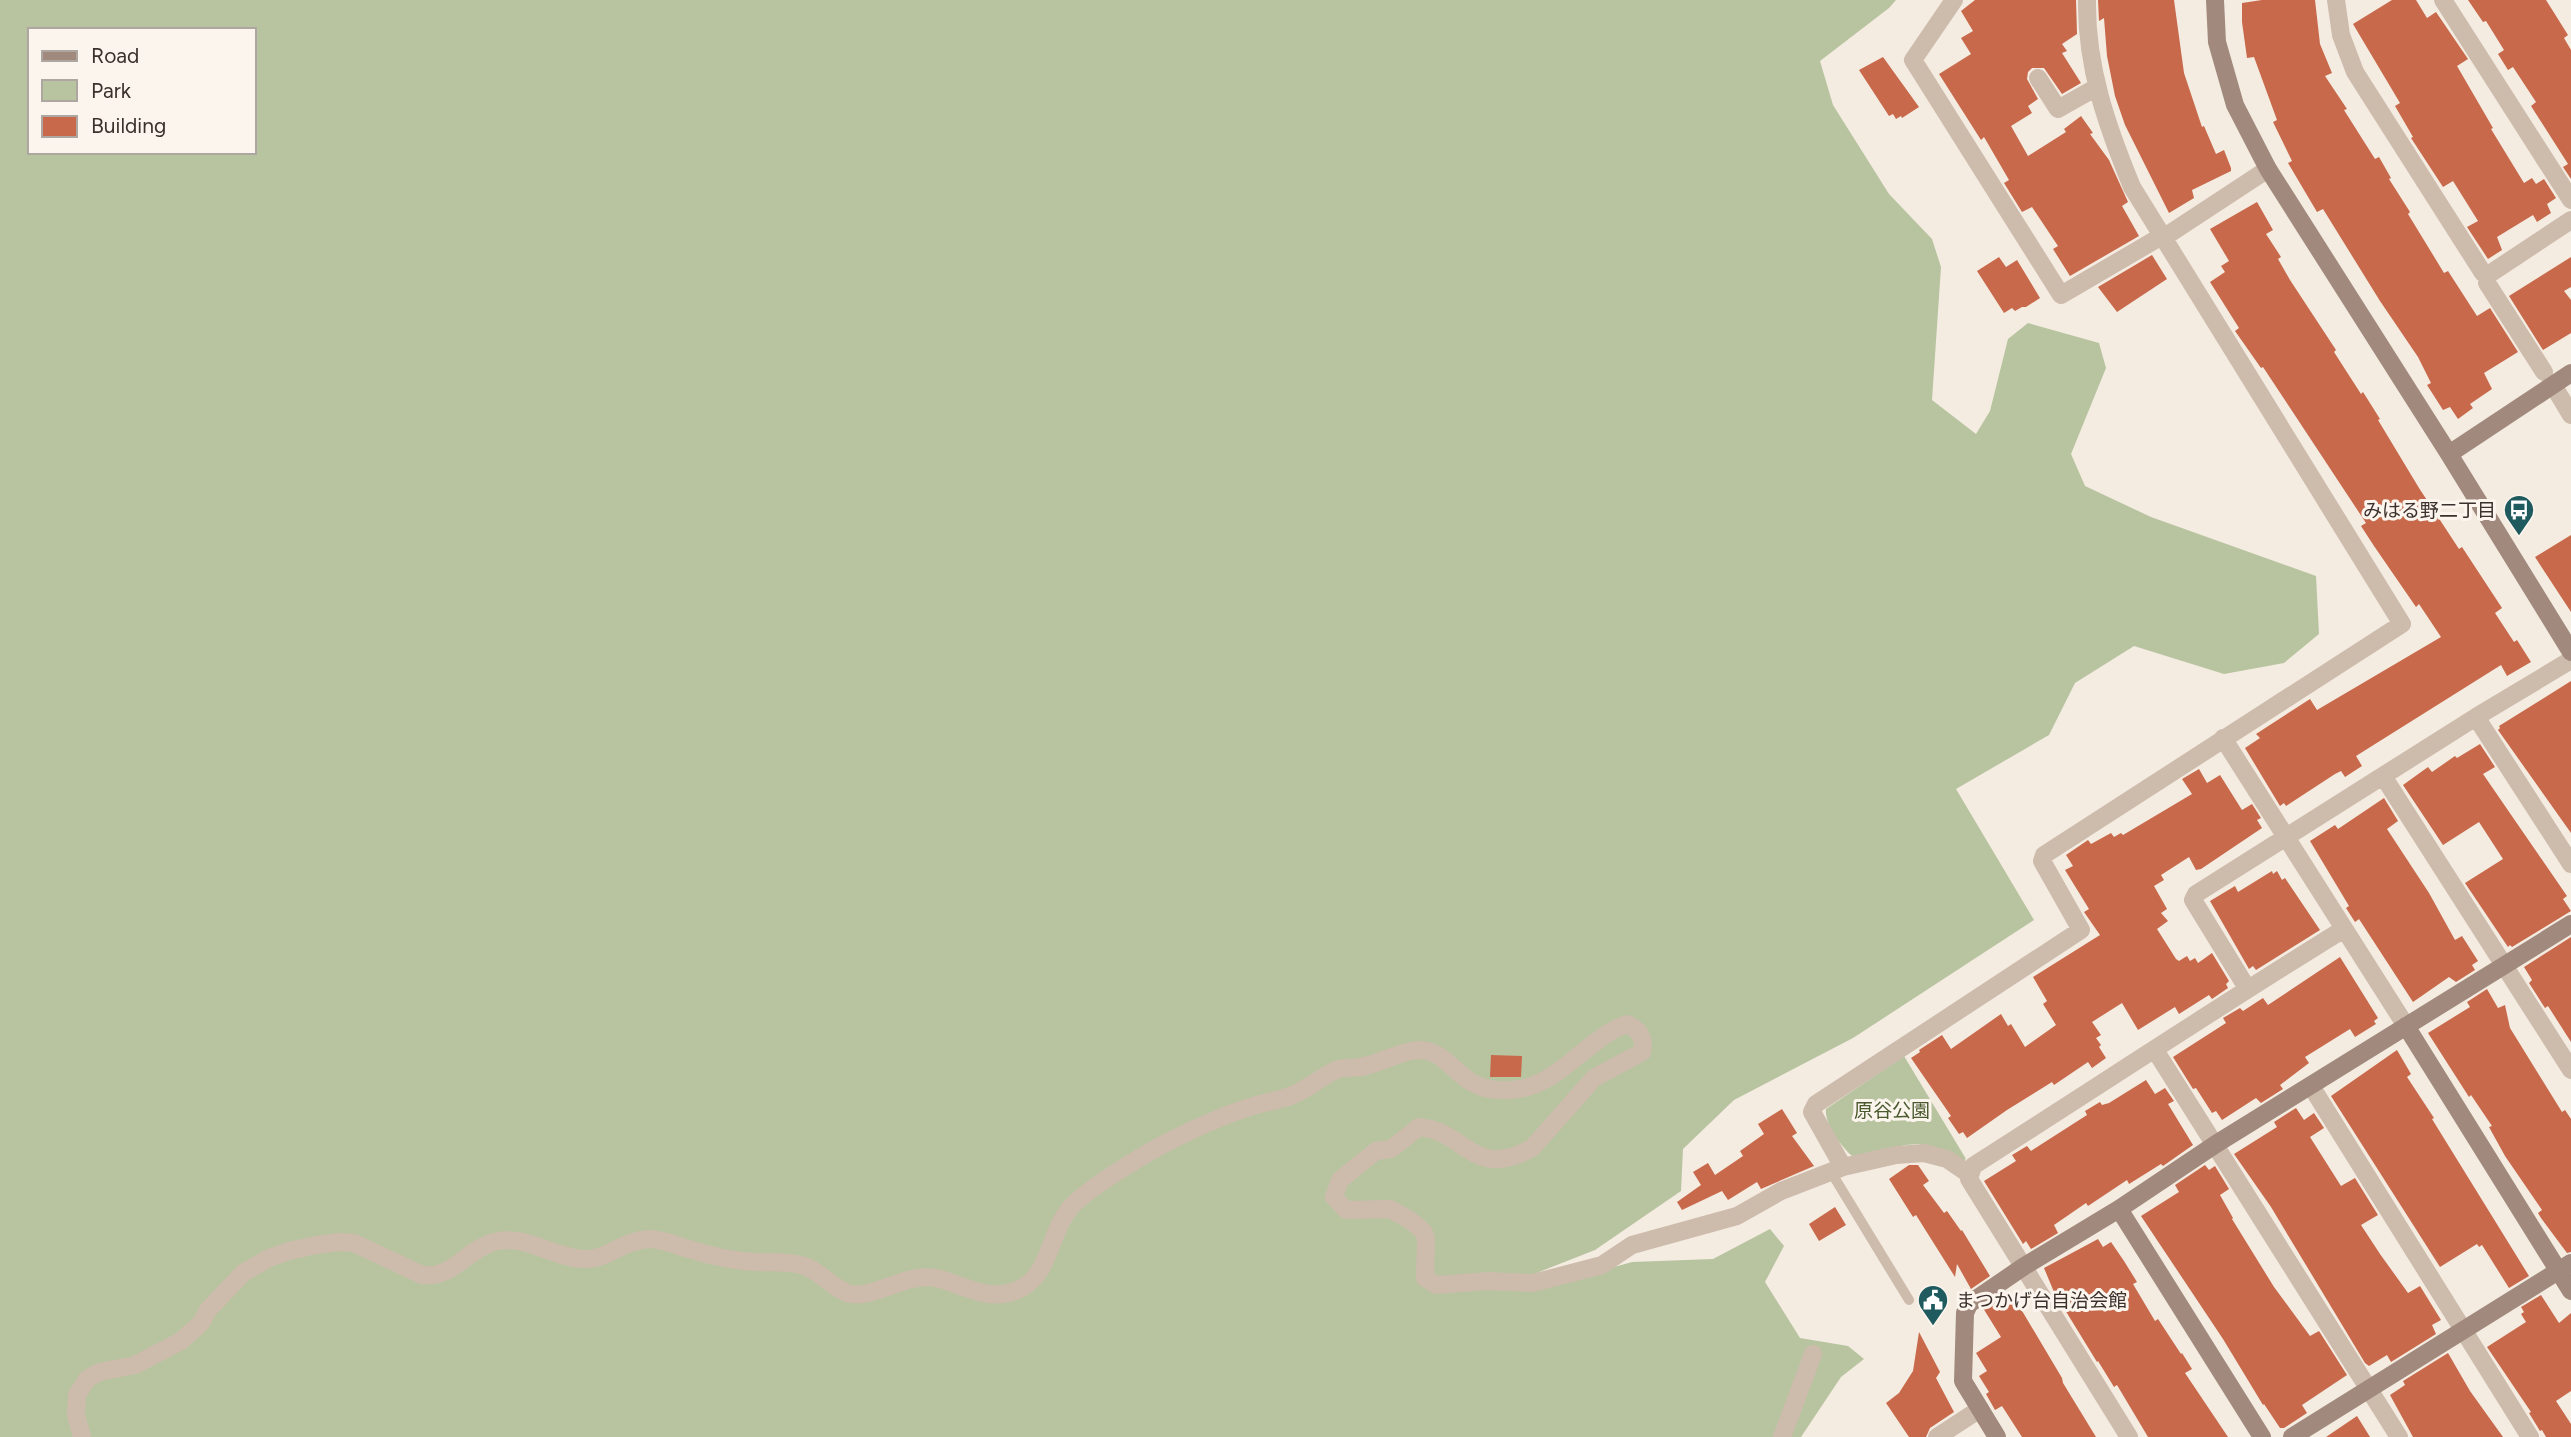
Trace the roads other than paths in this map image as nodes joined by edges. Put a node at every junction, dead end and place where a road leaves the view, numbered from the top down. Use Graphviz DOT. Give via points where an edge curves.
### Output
graph roads {
  1 [pos="1954,0"];
  2 [pos="2087,0"];
  3 [pos="2216,0"];
  4 [pos="2336,0"];
  5 [pos="2442,0"];
  6 [pos="2038,78"];
  7 [pos="2097,86"];
  8 [pos="2268,169"];
  9 [pos="2571,200"];
  10 [pos="2571,220"];
  11 [pos="2164,239"];
  12 [pos="2488,275"];
  13 [pos="2571,373"];
  14 [pos="2549,378"];
  15 [pos="2571,415"];
  16 [pos="2449,454"];
  17 [pos="2571,652"];
  18 [pos="2571,660"];
  19 [pos="2476,717"];
  20 [pos="2223,738"];
  21 [pos="2383,776"];
  22 [pos="2285,838"];
  23 [pos="2571,864"];
  24 [pos="2571,924"];
  25 [pos="2344,929"];
  26 [pos="2505,966"];
  27 [pos="2247,988"];
  28 [pos="2406,1026"];
  29 [pos="2155,1050"];
  30 [pos="2571,1070"];
  31 [pos="2311,1087"];
  32 [pos="2216,1144"];
  33 [pos="1837,1169"];
  34 [pos="1969,1174"];
  35 [pos="2119,1209"];
  36 [pos="2023,1266"];
  37 [pos="2564,1267"];
  38 [pos="2571,1291"];
  39 [pos="1909,1300"];
  40 [pos="2462,1330"];
  41 [pos="1813,1354"];
  42 [pos="2369,1391"];
  43 [pos="1980,1409"];
  44 [pos="82,1437"];
  45 [pos="1782,1437"];
  46 [pos="1937,1437"];
  47 [pos="1997,1437"];
  48 [pos="2129,1437"];
  49 [pos="2262,1437"];
  50 [pos="2292,1437"];
  51 [pos="2399,1437"];
  52 [pos="2530,1437"];
  1 -- 11 [label="street" via="1913,60 2061,295"];
  2 -- 7 [label="street"];
  3 -- 8 [label="street" via="2217,42 2235,105"];
  4 -- 12 [label="street" via="2341,35 2355,72"];
  5 -- 9 [label="street"];
  6 -- 7 [label="street" via="2058,109"];
  7 -- 11 [label="street" via="2132,187"];
  8 -- 11 [label="street"];
  8 -- 16 [label="street"];
  10 -- 12 [label="street"];
  11 -- 20 [label="street" via="2402,624"];
  12 -- 14 [label="street" via="2487,284"];
  13 -- 14 [label="street"];
  14 -- 15 [label="street"];
  14 -- 16 [label="street"];
  16 -- 17 [label="street"];
  18 -- 19 [label="street"];
  19 -- 21 [label="street"];
  19 -- 23 [label="street"];
  20 -- 22 [label="street"];
  20 -- 33 [label="street" via="2044,855 2042,861 2081,930 2077,934 1816,1104 1812,1112"];
  21 -- 22 [label="street"];
  21 -- 26 [label="street"];
  22 -- 25 [label="street"];
  22 -- 27 [label="street" via="2193,900"];
  24 -- 26 [label="street"];
  25 -- 27 [label="street"];
  25 -- 28 [label="street"];
  26 -- 28 [label="street"];
  26 -- 30 [label="street"];
  27 -- 29 [label="street"];
  28 -- 31 [label="street"];
  28 -- 37 [label="street"];
  29 -- 32 [label="street"];
  29 -- 34 [label="street" via="1973,1166"];
  31 -- 32 [label="street"];
  31 -- 40 [label="street"];
  32 -- 35 [label="street"];
  32 -- 42 [label="street"];
  33 -- 34 [label="street" via="1924,1153 1947,1159"];
  33 -- 39 [label="lane"];
  33 -- 44 [label="street" via="1781,1191 1737,1216 1632,1245 1602,1265 1533,1283 1488,1280 1436,1285 1425,1278 1423,1231 1390,1209 1346,1210 1334,1198 1340,1180 1376,1151 1391,1149 1419,1127 1438,1132 1479,1156 1518,1155 1532,1148 1594,1078 1633,1059 1644,1045 1636,1028 1627,1024 1616,1027 1542,1081 1508,1091 1471,1082 1437,1056 1421,1050 1359,1068 1340,1068 1298,1093 1252,1106 1163,1144 1071,1206 1034,1279 1003,1294 926,1278 856,1295 838,1289 805,1266 708,1255 653,1239 632,1241 590,1260 516,1241 496,1241 457,1267 432,1276 354,1243 289,1251 243,1273 181,1341 135,1365 87,1379 77,1395"];
  34 -- 36 [label="street"];
  35 -- 36 [label="street"];
  35 -- 49 [label="street"];
  36 -- 43 [label="street" via="1969,1304 1965,1313 1963,1381"];
  36 -- 48 [label="street"];
  37 -- 38 [label="street"];
  37 -- 40 [label="street"];
  40 -- 42 [label="street"];
  40 -- 52 [label="street"];
  41 -- 45 [label="street"];
  42 -- 50 [label="street"];
  42 -- 51 [label="street"];
  43 -- 46 [label="street"];
  43 -- 47 [label="street"];
}
